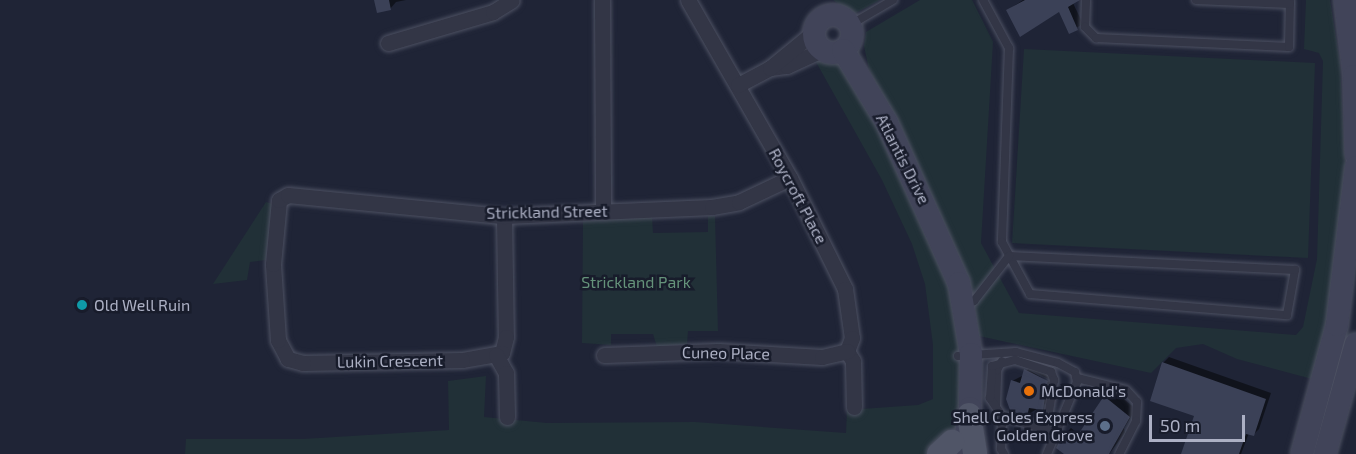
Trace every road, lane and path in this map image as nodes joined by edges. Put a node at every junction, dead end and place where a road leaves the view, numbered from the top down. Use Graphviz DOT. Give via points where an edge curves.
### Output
graph roads {
  1 [pos="512,0"];
  2 [pos="602,0"];
  3 [pos="688,0"];
  4 [pos="893,0"];
  5 [pos="983,0"];
  6 [pos="1086,0"];
  7 [pos="1196,0"];
  8 [pos="1345,0"];
  9 [pos="1290,2"];
  10 [pos="850,25"];
  11 [pos="824,30"];
  12 [pos="388,43"];
  13 [pos="738,85"];
  14 [pos="1356,154"];
  15 [pos="1356,167"];
  16 [pos="790,178"];
  17 [pos="603,212"];
  18 [pos="276,214"];
  19 [pos="504,216"];
  20 [pos="1009,256"];
  21 [pos="951,272"];
  22 [pos="964,306"];
  23 [pos="1356,344"];
  24 [pos="847,351"];
  25 [pos="496,355"];
  26 [pos="603,355"];
  27 [pos="964,356"];
  28 [pos="1077,378"];
  29 [pos="854,407"];
  30 [pos="969,415"];
  31 [pos="1002,416"];
  32 [pos="507,417"];
  33 [pos="1046,430"];
  34 [pos="1057,433"];
  35 [pos="951,451"];
  36 [pos="975,454"];
  37 [pos="1004,454"];
  38 [pos="1047,454"];
  39 [pos="1119,454"];
  40 [pos="1302,454"];
  41 [pos="1325,454"];
  1 -- 12 [label="street" via="493,12"];
  2 -- 17 [label="street"];
  3 -- 13 [label="street, Roycroft Place"];
  4 -- 10 [label="lane"];
  5 -- 20 [label="lane" via="1009,48 1002,242"];
  6 -- 9 [label="lane" via="1085,27 1096,38 1289,46"];
  7 -- 9 [label="lane"];
  8 -- 14 [label="street" via="1354,76"];
  10 -- 11 [label="street" via="838,16"];
  11 -- 13 [label="street" via="787,66 770,68"];
  11 -- 21 [label="street, Atlantis Drive" via="911,173 945,247"];
  13 -- 16 [label="street, Roycroft Place"];
  15 -- 40 [label="street" via="1336,325"];
  16 -- 17 [label="street, Strickland Street" via="739,202 712,207"];
  16 -- 24 [label="street, Roycroft Place" via="845,289 852,338"];
  17 -- 19 [label="street, Strickland Street"];
  18 -- 19 [label="street, Strickland Street" via="279,200 298,195"];
  18 -- 25 [label="street, Lukin Crescent" via="273,303 278,340 288,358 303,363 462,360"];
  19 -- 25 [label="street" via="506,337 502,353"];
  20 -- 20 [label="lane" via="1030,294 1287,315 1295,270"];
  20 -- 22 [label="lane" via="975,301"];
  21 -- 22 [label="street, Atlantis Drive" via="959,283"];
  21 -- 27 [label="street, Atlantis Drive"];
  22 -- 27 [label="street, Atlantis Drive"];
  23 -- 41 [label="street"];
  24 -- 26 [label="street, Cuneo Place" via="822,357 718,351"];
  24 -- 29 [label="street, Roycroft Place" via="853,361"];
  25 -- 32 [label="street" via="506,373"];
  27 -- 28 [label="lane" via="1016,352 1058,363 1075,372"];
  27 -- 30 [label="street, Atlantis Drive"];
  27 -- 35 [label="street, Atlantis Drive"];
  28 -- 34 [label="lane"];
  28 -- 39 [label="lane" via="1126,390 1137,402 1136,421"];
  30 -- 35 [label="street, Atlantis Drive"];
  30 -- 36 [label="main road"];
  31 -- 33 [label="lane"];
  31 -- 33 [label="lane" via="990,398 989,371 1002,361 1015,360 1051,372 1054,380"];
  31 -- 37 [label="lane"];
  33 -- 34 [label="lane"];
  34 -- 38 [label="lane"];
}
